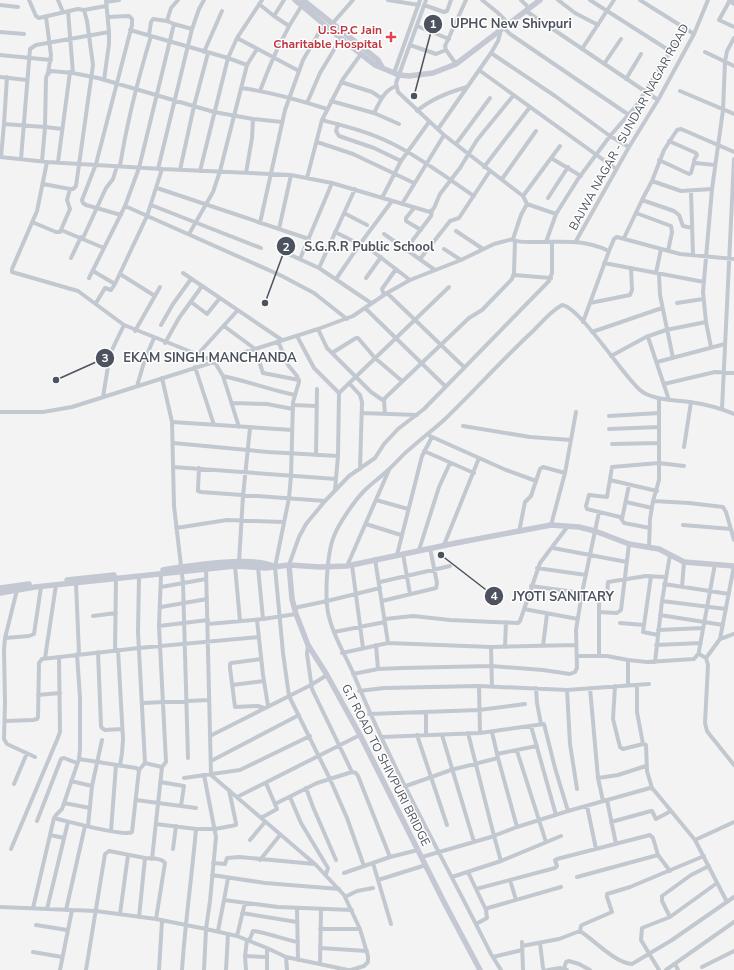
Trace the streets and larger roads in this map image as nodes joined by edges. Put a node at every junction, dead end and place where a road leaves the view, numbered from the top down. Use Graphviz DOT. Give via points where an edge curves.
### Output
graph roads {
  1 [pos="30,0"];
  2 [pos="58,0"];
  3 [pos="119,0"];
  4 [pos="204,0"];
  5 [pos="284,0"];
  6 [pos="295,0"];
  7 [pos="353,0"];
  8 [pos="388,0"];
  9 [pos="420,0"];
  10 [pos="426,0"];
  11 [pos="451,0"];
  12 [pos="466,0"];
  13 [pos="482,0"];
  14 [pos="521,0"];
  15 [pos="540,0"];
  16 [pos="558,0"];
  17 [pos="590,0"];
  18 [pos="614,0"];
  19 [pos="708,0"];
  20 [pos="730,0"];
  21 [pos="176,1"];
  22 [pos="643,1"];
  23 [pos="261,2"];
  24 [pos="734,2"];
  25 [pos="106,3"];
  26 [pos="302,3"];
  27 [pos="418,5"];
  28 [pos="424,5"];
  29 [pos="0,6"];
  30 [pos="18,7"];
  31 [pos="84,10"];
  32 [pos="527,10"];
  33 [pos="68,11"];
  34 [pos="222,11"];
  35 [pos="607,11"];
  36 [pos="63,12"];
  37 [pos="274,16"];
  38 [pos="46,17"];
  39 [pos="108,17"];
  40 [pos="167,21"];
  41 [pos="174,24"];
  42 [pos="324,24"];
  43 [pos="332,24"];
  44 [pos="509,24"];
  45 [pos="598,25"];
  46 [pos="289,26"];
  47 [pos="417,26"];
  48 [pos="734,27"];
  49 [pos="685,28"];
  50 [pos="192,29"];
  51 [pos="502,29"];
  52 [pos="130,30"];
  53 [pos="0,32"];
  54 [pos="109,32"];
  55 [pos="24,34"];
  56 [pos="694,34"];
  57 [pos="90,35"];
  58 [pos="150,36"];
  59 [pos="237,38"];
  60 [pos="341,38"];
  61 [pos="734,38"];
  62 [pos="70,39"];
  63 [pos="449,39"];
  64 [pos="621,39"];
  65 [pos="170,42"];
  66 [pos="50,43"];
  67 [pos="410,45"];
  68 [pos="189,48"];
  69 [pos="257,49"];
  70 [pos="582,49"];
  71 [pos="446,50"];
  72 [pos="670,51"];
  73 [pos="705,52"];
  74 [pos="206,53"];
  75 [pos="491,53"];
  76 [pos="361,54"];
  77 [pos="641,54"];
  78 [pos="0,55"];
  79 [pos="228,58"];
  80 [pos="272,58"];
  81 [pos="29,59"];
  82 [pos="51,60"];
  83 [pos="725,62"];
  84 [pos="456,64"];
  85 [pos="604,64"];
  86 [pos="248,65"];
  87 [pos="734,66"];
  88 [pos="382,67"];
  89 [pos="479,70"];
  90 [pos="299,71"];
  91 [pos="48,73"];
  92 [pos="71,73"];
  93 [pos="397,74"];
  94 [pos="91,76"];
  95 [pos="0,77"];
  96 [pos="7,77"];
  97 [pos="626,79"];
  98 [pos="26,80"];
  99 [pos="104,80"];
  100 [pos="341,82"];
  101 [pos="117,84"];
  102 [pos="396,86"];
  103 [pos="467,87"];
  104 [pos="241,88"];
  105 [pos="135,89"];
  106 [pos="260,91"];
  107 [pos="680,91"];
  108 [pos="645,92"];
  109 [pos="157,95"];
  110 [pos="513,96"];
  111 [pos="289,97"];
  112 [pos="381,98"];
  113 [pos="490,98"];
  114 [pos="175,100"];
  115 [pos="658,100"];
  116 [pos="332,101"];
  117 [pos="307,102"];
  118 [pos="194,106"];
  119 [pos="530,107"];
  120 [pos="328,109"];
  121 [pos="723,110"];
  122 [pos="417,111"];
  123 [pos="214,112"];
  124 [pos="374,113"];
  125 [pos="734,114"];
  126 [pos="629,115"];
  127 [pos="233,116"];
  128 [pos="253,119"];
  129 [pos="322,120"];
  130 [pos="282,122"];
  131 [pos="429,122"];
  132 [pos="4,124"];
  133 [pos="338,124"];
  134 [pos="399,124"];
  135 [pos="23,126"];
  136 [pos="45,127"];
  137 [pos="62,129"];
  138 [pos="438,129"];
  139 [pos="536,131"];
  140 [pos="444,135"];
  141 [pos="610,136"];
  142 [pos="317,142"];
  143 [pos="669,142"];
  144 [pos="456,144"];
  145 [pos="718,145"];
  146 [pos="560,146"];
  147 [pos="629,147"];
  148 [pos="407,151"];
  149 [pos="734,152"];
  150 [pos="468,154"];
  151 [pos="596,155"];
  152 [pos="1,157"];
  153 [pos="551,158"];
  154 [pos="21,159"];
  155 [pos="734,159"];
  156 [pos="660,160"];
  157 [pos="401,161"];
  158 [pos="44,162"];
  159 [pos="58,162"];
  160 [pos="694,162"];
  161 [pos="78,164"];
  162 [pos="96,164"];
  163 [pos="426,164"];
  164 [pos="715,165"];
  165 [pos="118,166"];
  166 [pos="484,167"];
  167 [pos="568,167"];
  168 [pos="139,168"];
  169 [pos="160,169"];
  170 [pos="616,169"];
  171 [pos="180,170"];
  172 [pos="200,171"];
  173 [pos="220,171"];
  174 [pos="490,171"];
  175 [pos="246,172"];
  176 [pos="395,173"];
  177 [pos="270,174"];
  178 [pos="291,175"];
  179 [pos="581,176"];
  180 [pos="307,178"];
  181 [pos="450,180"];
  182 [pos="502,180"];
  183 [pos="652,181"];
  184 [pos="332,183"];
  185 [pos="414,183"];
  186 [pos="43,184"];
  187 [pos="157,188"];
  188 [pos="70,189"];
  189 [pos="355,189"];
  190 [pos="712,189"];
  191 [pos="691,190"];
  192 [pos="474,196"];
  193 [pos="523,196"];
  194 [pos="382,198"];
  195 [pos="548,198"];
  196 [pos="642,200"];
  197 [pos="392,201"];
  198 [pos="402,204"];
  199 [pos="527,204"];
  200 [pos="151,205"];
  201 [pos="206,205"];
  202 [pos="125,206"];
  203 [pos="98,208"];
  204 [pos="414,208"];
  205 [pos="432,211"];
  206 [pos="344,213"];
  207 [pos="636,213"];
  208 [pos="556,214"];
  209 [pos="121,216"];
  210 [pos="147,216"];
  211 [pos="32,222"];
  212 [pos="196,222"];
  213 [pos="260,223"];
  214 [pos="367,225"];
  215 [pos="692,228"];
  216 [pos="279,229"];
  217 [pos="61,230"];
  218 [pos="421,230"];
  219 [pos="456,231"];
  220 [pos="335,232"];
  221 [pos="189,234"];
  222 [pos="384,234"];
  223 [pos="82,238"];
  224 [pos="624,238"];
  225 [pos="309,239"];
  226 [pos="514,240"];
  227 [pos="576,241"];
  228 [pos="546,242"];
  229 [pos="552,242"];
  230 [pos="360,244"];
  231 [pos="104,248"];
  232 [pos="261,248"];
  233 [pos="444,249"];
  234 [pos="483,249"];
  235 [pos="661,249"];
  236 [pos="406,250"];
  237 [pos="609,251"];
  238 [pos="668,251"];
  239 [pos="284,252"];
  240 [pos="693,255"];
  241 [pos="706,256"];
  242 [pos="381,257"];
  243 [pos="71,258"];
  244 [pos="300,259"];
  245 [pos="420,259"];
  246 [pos="732,259"];
  247 [pos="461,260"];
  248 [pos="604,264"];
  249 [pos="319,268"];
  250 [pos="396,268"];
  251 [pos="631,268"];
  252 [pos="435,270"];
  253 [pos="93,271"];
  254 [pos="183,273"];
  255 [pos="120,274"];
  256 [pos="658,274"];
  257 [pos="514,275"];
  258 [pos="89,278"];
  259 [pos="366,278"];
  260 [pos="551,278"];
  261 [pos="191,279"];
  262 [pos="336,279"];
  263 [pos="410,280"];
  264 [pos="704,282"];
  265 [pos="115,284"];
  266 [pos="202,286"];
  267 [pos="160,287"];
  268 [pos="449,287"];
  269 [pos="385,294"];
  270 [pos="155,296"];
  271 [pos="220,298"];
  272 [pos="703,299"];
  273 [pos="191,302"];
  274 [pos="96,303"];
  275 [pos="590,303"];
  276 [pos="677,303"];
  277 [pos="371,304"];
  278 [pos="366,308"];
  279 [pos="662,308"];
  280 [pos="237,311"];
  281 [pos="347,319"];
  282 [pos="415,320"];
  283 [pos="583,322"];
  284 [pos="706,322"];
  285 [pos="161,325"];
  286 [pos="124,326"];
  287 [pos="224,326"];
  288 [pos="318,330"];
  289 [pos="666,330"];
  290 [pos="135,331"];
  291 [pos="592,332"];
  292 [pos="297,336"];
  293 [pos="648,337"];
  294 [pos="154,338"];
  295 [pos="397,338"];
  296 [pos="280,341"];
  297 [pos="165,343"];
  298 [pos="725,344"];
  299 [pos="441,345"];
  300 [pos="711,347"];
  301 [pos="255,349"];
  302 [pos="332,353"];
  303 [pos="198,354"];
  304 [pos="611,356"];
  305 [pos="375,358"];
  306 [pos="673,358"];
  307 [pos="214,361"];
  308 [pos="657,362"];
  309 [pos="421,363"];
  310 [pos="195,367"];
  311 [pos="464,367"];
  312 [pos="724,372"];
  313 [pos="734,373"];
  314 [pos="223,376"];
  315 [pos="356,376"];
  316 [pos="162,378"];
  317 [pos="298,380"];
  318 [pos="402,381"];
  319 [pos="349,383"];
  320 [pos="664,384"];
  321 [pos="137,386"];
  322 [pos="445,386"];
  323 [pos="316,389"];
  324 [pos="339,393"];
  325 [pos="295,395"];
  326 [pos="103,397"];
  327 [pos="659,398"];
  328 [pos="670,400"];
  329 [pos="384,401"];
  330 [pos="691,402"];
  331 [pos="232,403"];
  332 [pos="316,406"];
  333 [pos="293,407"];
  334 [pos="722,409"];
  335 [pos="0,412"];
  336 [pos="576,412"];
  337 [pos="362,413"];
  338 [pos="659,413"];
  339 [pos="385,414"];
  340 [pos="734,414"];
  341 [pos="417,415"];
  342 [pos="609,416"];
  343 [pos="172,422"];
  344 [pos="214,425"];
  345 [pos="463,426"];
  346 [pos="239,427"];
  347 [pos="658,427"];
  348 [pos="250,428"];
  349 [pos="609,429"];
  350 [pos="292,430"];
  351 [pos="427,434"];
  352 [pos="432,437"];
  353 [pos="571,440"];
  354 [pos="173,443"];
  355 [pos="659,443"];
  356 [pos="612,444"];
  357 [pos="684,447"];
  358 [pos="248,450"];
  359 [pos="424,451"];
  360 [pos="292,453"];
  361 [pos="316,455"];
  362 [pos="338,456"];
  363 [pos="479,458"];
  364 [pos="450,463"];
  365 [pos="659,463"];
  366 [pos="684,466"];
  367 [pos="173,467"];
  368 [pos="199,468"];
  369 [pos="360,469"];
  370 [pos="389,469"];
  371 [pos="245,472"];
  372 [pos="474,473"];
  373 [pos="565,474"];
  374 [pos="291,476"];
  375 [pos="336,480"];
  376 [pos="610,480"];
  377 [pos="536,481"];
  378 [pos="628,485"];
  379 [pos="335,490"];
  380 [pos="657,492"];
  381 [pos="243,496"];
  382 [pos="289,498"];
  383 [pos="376,500"];
  384 [pos="653,500"];
  385 [pos="325,501"];
  386 [pos="626,502"];
  387 [pos="652,508"];
  388 [pos="408,509"];
  389 [pos="599,512"];
  390 [pos="241,520"];
  391 [pos="622,520"];
  392 [pos="284,522"];
  393 [pos="366,524"];
  394 [pos="683,525"];
  395 [pos="551,526"];
  396 [pos="568,526"];
  397 [pos="176,528"];
  398 [pos="650,528"];
  399 [pos="731,529"];
  400 [pos="595,531"];
  401 [pos="519,532"];
  402 [pos="401,535"];
  403 [pos="734,540"];
  404 [pos="629,544"];
  405 [pos="444,545"];
  406 [pos="430,548"];
  407 [pos="553,548"];
  408 [pos="649,548"];
  409 [pos="419,550"];
  410 [pos="400,554"];
  411 [pos="590,554"];
  412 [pos="670,555"];
  413 [pos="375,560"];
  414 [pos="627,562"];
  415 [pos="684,562"];
  416 [pos="237,564"];
  417 [pos="715,564"];
  418 [pos="289,565"];
  419 [pos="349,566"];
  420 [pos="450,566"];
  421 [pos="734,566"];
  422 [pos="258,567"];
  423 [pos="275,567"];
  424 [pos="328,567"];
  425 [pos="206,568"];
  426 [pos="538,568"];
  427 [pos="182,569"];
  428 [pos="435,569"];
  429 [pos="161,574"];
  430 [pos="586,575"];
  431 [pos="139,576"];
  432 [pos="407,576"];
  433 [pos="651,576"];
  434 [pos="665,577"];
  435 [pos="116,578"];
  436 [pos="206,579"];
  437 [pos="624,580"];
  438 [pos="380,582"];
  439 [pos="76,583"];
  440 [pos="183,583"];
  441 [pos="664,584"];
  442 [pos="56,585"];
  443 [pos="531,586"];
  444 [pos="41,587"];
  445 [pos="161,587"];
  446 [pos="682,587"];
  447 [pos="0,588"];
  448 [pos="380,588"];
  449 [pos="17,590"];
  450 [pos="711,590"];
  451 [pos="0,593"];
  452 [pos="355,593"];
  453 [pos="582,593"];
  454 [pos="410,594"];
  455 [pos="729,594"];
  456 [pos="207,599"];
  457 [pos="327,601"];
  458 [pos="382,601"];
  459 [pos="662,601"];
  460 [pos="185,603"];
  461 [pos="161,606"];
  462 [pos="708,606"];
  463 [pos="294,608"];
  464 [pos="524,609"];
  465 [pos="726,609"];
  466 [pos="599,612"];
  467 [pos="116,613"];
  468 [pos="296,614"];
  469 [pos="547,614"];
  470 [pos="660,615"];
  471 [pos="93,616"];
  472 [pos="279,617"];
  473 [pos="263,619"];
  474 [pos="578,619"];
  475 [pos="256,620"];
  476 [pos="240,621"];
  477 [pos="385,621"];
  478 [pos="208,622"];
  479 [pos="506,622"];
  480 [pos="705,622"];
  481 [pos="185,623"];
  482 [pos="620,623"];
  483 [pos="644,625"];
  484 [pos="723,625"];
  485 [pos="159,626"];
  486 [pos="360,626"];
  487 [pos="703,628"];
  488 [pos="334,632"];
  489 [pos="658,633"];
  490 [pos="734,634"];
  491 [pos="258,637"];
  492 [pos="5,638"];
  493 [pos="720,639"];
  494 [pos="208,641"];
  495 [pos="388,642"];
  496 [pos="185,643"];
  497 [pos="701,643"];
  498 [pos="308,645"];
  499 [pos="376,645"];
  500 [pos="576,645"];
  501 [pos="656,645"];
  502 [pos="160,646"];
  503 [pos="544,646"];
  504 [pos="491,647"];
  505 [pos="505,647"];
  506 [pos="139,648"];
  507 [pos="364,648"];
  508 [pos="116,650"];
  509 [pos="98,652"];
  510 [pos="342,653"];
  511 [pos="699,653"];
  512 [pos="78,654"];
  513 [pos="577,656"];
  514 [pos="599,656"];
  515 [pos="60,657"];
  516 [pos="44,658"];
  517 [pos="706,658"];
  518 [pos="260,659"];
  519 [pos="628,660"];
  520 [pos="655,662"];
  521 [pos="491,666"];
  522 [pos="378,669"];
  523 [pos="353,674"];
  524 [pos="327,675"];
  525 [pos="264,682"];
  526 [pos="649,684"];
  527 [pos="232,685"];
  528 [pos="311,685"];
  529 [pos="628,685"];
  530 [pos="637,685"];
  531 [pos="479,686"];
  532 [pos="614,686"];
  533 [pos="492,687"];
  534 [pos="536,688"];
  535 [pos="590,688"];
  536 [pos="567,690"];
  537 [pos="359,691"];
  538 [pos="60,693"];
  539 [pos="38,695"];
  540 [pos="289,696"];
  541 [pos="209,700"];
  542 [pos="186,701"];
  543 [pos="163,702"];
  544 [pos="143,703"];
  545 [pos="525,704"];
  546 [pos="266,707"];
  547 [pos="479,710"];
  548 [pos="426,712"];
  549 [pos="369,714"];
  550 [pos="299,715"];
  551 [pos="5,721"];
  552 [pos="541,724"];
  553 [pos="531,726"];
  554 [pos="122,729"];
  555 [pos="492,732"];
  556 [pos="468,733"];
  557 [pos="480,733"];
  558 [pos="360,735"];
  559 [pos="417,735"];
  560 [pos="426,735"];
  561 [pos="442,735"];
  562 [pos="210,736"];
  563 [pos="310,736"];
  564 [pos="382,738"];
  565 [pos="102,740"];
  566 [pos="643,744"];
  567 [pos="340,746"];
  568 [pos="537,746"];
  569 [pos="517,751"];
  570 [pos="27,753"];
  571 [pos="320,756"];
  572 [pos="498,756"];
  573 [pos="35,757"];
  574 [pos="188,758"];
  575 [pos="78,761"];
  576 [pos="211,761"];
  577 [pos="97,762"];
  578 [pos="145,763"];
  579 [pos="475,763"];
  580 [pos="734,765"];
  581 [pos="118,766"];
  582 [pos="646,766"];
  583 [pos="162,767"];
  584 [pos="139,770"];
  585 [pos="451,770"];
  586 [pos="352,772"];
  587 [pos="204,775"];
  588 [pos="211,775"];
  589 [pos="431,777"];
  590 [pos="184,778"];
  591 [pos="598,778"];
  592 [pos="330,779"];
  593 [pos="71,780"];
  594 [pos="160,782"];
  595 [pos="266,783"];
  596 [pos="14,784"];
  597 [pos="92,786"];
  598 [pos="406,786"];
  599 [pos="306,788"];
  600 [pos="652,788"];
  601 [pos="228,789"];
  602 [pos="577,789"];
  603 [pos="236,797"];
  604 [pos="290,797"];
  605 [pos="136,800"];
  606 [pos="605,801"];
  607 [pos="158,802"];
  608 [pos="64,803"];
  609 [pos="275,804"];
  610 [pos="181,806"];
  611 [pos="587,806"];
  612 [pos="90,808"];
  613 [pos="196,808"];
  614 [pos="568,811"];
  615 [pos="671,811"];
  616 [pos="556,815"];
  617 [pos="54,818"];
  618 [pos="260,818"];
  619 [pos="538,820"];
  620 [pos="37,821"];
  621 [pos="68,822"];
  622 [pos="266,822"];
  623 [pos="611,822"];
  624 [pos="734,822"];
  625 [pos="156,824"];
  626 [pos="447,825"];
  627 [pos="86,826"];
  628 [pos="176,826"];
  629 [pos="517,827"];
  630 [pos="215,828"];
  631 [pos="196,829"];
  632 [pos="111,831"];
  633 [pos="280,835"];
  634 [pos="50,836"];
  635 [pos="494,836"];
  636 [pos="561,836"];
  637 [pos="64,838"];
  638 [pos="250,840"];
  639 [pos="695,840"];
  640 [pos="474,842"];
  641 [pos="546,842"];
  642 [pos="616,844"];
  643 [pos="11,849"];
  644 [pos="173,849"];
  645 [pos="596,849"];
  646 [pos="418,850"];
  647 [pos="439,852"];
  648 [pos="128,855"];
  649 [pos="658,855"];
  650 [pos="704,856"];
  651 [pos="390,857"];
  652 [pos="423,857"];
  653 [pos="145,858"];
  654 [pos="152,858"];
  655 [pos="260,860"];
  656 [pos="336,860"];
  657 [pos="501,861"];
  658 [pos="213,862"];
  659 [pos="373,862"];
  660 [pos="316,864"];
  661 [pos="426,865"];
  662 [pos="364,866"];
  663 [pos="709,866"];
  664 [pos="670,871"];
  665 [pos="468,872"];
  666 [pos="344,873"];
  667 [pos="326,874"];
  668 [pos="212,875"];
  669 [pos="452,877"];
  670 [pos="577,877"];
  671 [pos="228,878"];
  672 [pos="378,880"];
  673 [pos="510,880"];
  674 [pos="717,883"];
  675 [pos="561,886"];
  676 [pos="373,888"];
  677 [pos="339,889"];
  678 [pos="476,889"];
  679 [pos="345,897"];
  680 [pos="734,897"];
  681 [pos="224,900"];
  682 [pos="516,900"];
  683 [pos="727,902"];
  684 [pos="245,903"];
  685 [pos="0,906"];
  686 [pos="33,908"];
  687 [pos="297,908"];
  688 [pos="47,909"];
  689 [pos="320,909"];
  690 [pos="66,910"];
  691 [pos="72,910"];
  692 [pos="352,910"];
  693 [pos="486,910"];
  694 [pos="96,911"];
  695 [pos="242,913"];
  696 [pos="120,914"];
  697 [pos="139,917"];
  698 [pos="670,917"];
  699 [pos="156,919"];
  700 [pos="162,921"];
  701 [pos="298,922"];
  702 [pos="734,922"];
  703 [pos="36,924"];
  704 [pos="391,924"];
  705 [pos="476,924"];
  706 [pos="185,925"];
  707 [pos="206,929"];
  708 [pos="320,929"];
  709 [pos="360,929"];
  710 [pos="67,930"];
  711 [pos="580,931"];
  712 [pos="218,932"];
  713 [pos="228,934"];
  714 [pos="237,936"];
  715 [pos="248,941"];
  716 [pos="298,942"];
  717 [pos="540,943"];
  718 [pos="522,946"];
  719 [pos="267,948"];
  720 [pos="320,948"];
  721 [pos="367,951"];
  722 [pos="734,951"];
  723 [pos="33,952"];
  724 [pos="649,954"];
  725 [pos="245,956"];
  726 [pos="62,957"];
  727 [pos="266,957"];
  728 [pos="286,957"];
  729 [pos="493,957"];
  730 [pos="298,960"];
  731 [pos="320,964"];
  732 [pos="675,964"];
  733 [pos="702,967"];
  734 [pos="566,969"];
  735 [pos="584,969"];
  736 [pos="60,970"];
  737 [pos="86,970"];
  738 [pos="159,970"];
  739 [pos="182,970"];
  740 [pos="204,970"];
  741 [pos="226,970"];
  742 [pos="246,970"];
  743 [pos="266,970"];
  744 [pos="287,970"];
  745 [pos="348,970"];
  746 [pos="351,970"];
  747 [pos="480,970"];
  748 [pos="500,970"];
  749 [pos="523,970"];
  750 [pos="544,970"];
  751 [pos="548,970"];
  752 [pos="590,970"];
  753 [pos="659,970"];
  754 [pos="666,970"];
  755 [pos="678,970"];
  1 -- 38 [label="street" via="37,17"];
  2 -- 36 [label="street"];
  3 -- 25 [label="street"];
  4 -- 50 [label="street"];
  5 -- 37 [label="street"];
  6 -- 26 [label="street"];
  7 -- 43 [label="street"];
  8 -- 27 [label="street"];
  9 -- 27 [label="street"];
  10 -- 28 [label="street"];
  11 -- 28 [label="street" via="447,11 444,12"];
  12 -- 63 [label="street"];
  13 -- 44 [label="street"];
  14 -- 32 [label="street"];
  15 -- 32 [label="street"];
  16 -- 45 [label="street"];
  17 -- 35 [label="street"];
  18 -- 35 [label="street"];
  19 -- 56 [label="street, BAJWA NAGAR - SUNDAR NAGAR ROAD"];
  20 -- 24 [label="street"];
  20 -- 48 [label="street" via="719,20"];
  21 -- 40 [label="street"];
  22 -- 49 [label="street"];
  23 -- 37 [label="street"];
  23 -- 59 [label="street"];
  25 -- 31 [label="street"];
  25 -- 39 [label="street"];
  26 -- 42 [label="street"];
  26 -- 43 [label="street"];
  26 -- 46 [label="street"];
  27 -- 93 [label="street"];
  28 -- 47 [label="street"];
  29 -- 30 [label="street"];
  31 -- 33 [label="street"];
  31 -- 57 [label="street"];
  32 -- 44 [label="street"];
  32 -- 70 [label="street"];
  33 -- 36 [label="street"];
  33 -- 62 [label="street"];
  34 -- 74 [label="street"];
  35 -- 45 [label="street"];
  35 -- 72 [label="street"];
  36 -- 38 [label="street"];
  37 -- 46 [label="street"];
  38 -- 66 [label="street"];
  39 -- 52 [label="street" via="130,16"];
  39 -- 54 [label="street"];
  40 -- 41 [label="street"];
  40 -- 58 [label="street" via="152,20"];
  41 -- 50 [label="street"];
  41 -- 65 [label="street"];
  42 -- 60 [label="street"];
  42 -- 90 [label="street"];
  43 -- 88 [label="street" via="378,60"];
  44 -- 51 [label="street"];
  45 -- 70 [label="street"];
  46 -- 80 [label="street"];
  47 -- 63 [label="street"];
  47 -- 67 [label="street"];
  49 -- 56 [label="street"];
  49 -- 72 [label="street"];
  50 -- 68 [label="street"];
  51 -- 75 [label="street"];
  51 -- 84 [label="street"];
  51 -- 126 [label="street"];
  52 -- 58 [label="street"];
  52 -- 101 [label="street"];
  53 -- 55 [label="street"];
  54 -- 57 [label="street"];
  54 -- 99 [label="street"];
  56 -- 115 [label="street, BAJWA NAGAR - SUNDAR NAGAR ROAD"];
  57 -- 62 [label="street"];
  57 -- 94 [label="street" via="93,65"];
  58 -- 65 [label="street"];
  58 -- 105 [label="street"];
  59 -- 69 [label="street"];
  59 -- 79 [label="street"];
  60 -- 76 [label="street"];
  60 -- 117 [label="street" via="320,73"];
  61 -- 83 [label="street"];
  62 -- 66 [label="street"];
  62 -- 92 [label="street"];
  63 -- 71 [label="street" via="445,46"];
  64 -- 85 [label="street"];
  65 -- 68 [label="street"];
  65 -- 109 [label="street"];
  66 -- 81 [label="street" via="32,47"];
  66 -- 82 [label="street"];
  67 -- 71 [label="street" via="436,54"];
  67 -- 93 [label="street"];
  68 -- 74 [label="street"];
  68 -- 114 [label="street"];
  69 -- 80 [label="street"];
  69 -- 86 [label="street"];
  70 -- 85 [label="street"];
  71 -- 84 [label="street"];
  72 -- 108 [label="street"];
  73 -- 83 [label="street"];
  74 -- 79 [label="street"];
  74 -- 118 [label="street"];
  75 -- 89 [label="street"];
  75 -- 141 [label="street"];
  76 -- 88 [label="street"];
  76 -- 100 [label="street"];
  77 -- 97 [label="street"];
  78 -- 81 [label="street"];
  79 -- 86 [label="street"];
  79 -- 123 [label="street"];
  80 -- 90 [label="street"];
  80 -- 106 [label="street"];
  81 -- 82 [label="street"];
  81 -- 98 [label="street"];
  82 -- 91 [label="street"];
  83 -- 87 [label="street"];
  83 -- 121 [label="street"];
  84 -- 93 [label="street" via="421,76"];
  85 -- 97 [label="street"];
  86 -- 104 [label="street"];
  88 -- 93 [label="street"];
  89 -- 103 [label="street"];
  89 -- 110 [label="street"];
  90 -- 111 [label="street"];
  91 -- 92 [label="street"];
  91 -- 136 [label="street"];
  92 -- 94 [label="street"];
  92 -- 137 [label="street"];
  93 -- 102 [label="street"];
  94 -- 99 [label="street"];
  94 -- 161 [label="street"];
  95 -- 96 [label="street"];
  96 -- 98 [label="street"];
  96 -- 132 [label="street"];
  97 -- 108 [label="street"];
  98 -- 135 [label="street"];
  99 -- 101 [label="street"];
  100 -- 112 [label="street" via="372,92"];
  100 -- 116 [label="street"];
  101 -- 105 [label="street"];
  101 -- 162 [label="street"];
  102 -- 112 [label="street" via="387,90"];
  102 -- 122 [label="street" via="398,92"];
  103 -- 122 [label="street" via="430,102"];
  103 -- 138 [label="street"];
  104 -- 106 [label="street"];
  104 -- 127 [label="street"];
  105 -- 109 [label="street"];
  105 -- 165 [label="street"];
  106 -- 111 [label="street"];
  107 -- 121 [label="street"];
  108 -- 115 [label="street"];
  108 -- 126 [label="street"];
  109 -- 114 [label="street"];
  109 -- 168 [label="street"];
  110 -- 119 [label="street"];
  110 -- 150 [label="street"];
  111 -- 117 [label="street"];
  111 -- 130 [label="street"];
  112 -- 124 [label="street"];
  113 -- 144 [label="street"];
  114 -- 118 [label="street"];
  114 -- 169 [label="street"];
  115 -- 147 [label="street, BAJWA NAGAR - SUNDAR NAGAR ROAD"];
  116 -- 120 [label="street"];
  116 -- 124 [label="street"];
  117 -- 120 [label="street"];
  118 -- 123 [label="street"];
  118 -- 171 [label="street"];
  119 -- 151 [label="street"];
  119 -- 166 [label="street"];
  120 -- 129 [label="street"];
  121 -- 125 [label="street"];
  121 -- 145 [label="street"];
  122 -- 131 [label="street"];
  123 -- 127 [label="street"];
  123 -- 172 [label="street"];
  124 -- 134 [label="street"];
  126 -- 141 [label="street"];
  127 -- 128 [label="street"];
  127 -- 173 [label="street"];
  128 -- 130 [label="street"];
  128 -- 175 [label="street"];
  129 -- 133 [label="street"];
  129 -- 142 [label="street"];
  130 -- 177 [label="street"];
  131 -- 138 [label="street"];
  131 -- 148 [label="street"];
  132 -- 135 [label="street"];
  132 -- 152 [label="street"];
  133 -- 148 [label="street" via="376,135"];
  133 -- 157 [label="street" via="336,131 339,136"];
  135 -- 136 [label="street"];
  135 -- 154 [label="street"];
  136 -- 137 [label="street"];
  136 -- 158 [label="street"];
  137 -- 159 [label="street"];
  138 -- 140 [label="street"];
  139 -- 182 [label="street"];
  140 -- 144 [label="street"];
  140 -- 163 [label="street"];
  141 -- 147 [label="street"];
  141 -- 151 [label="street"];
  142 -- 176 [label="street" via="353,154"];
  142 -- 180 [label="street"];
  143 -- 145 [label="street" via="679,129"];
  143 -- 156 [label="street"];
  143 -- 160 [label="street" via="696,153"];
  144 -- 150 [label="street"];
  145 -- 149 [label="street"];
  145 -- 164 [label="street"];
  146 -- 153 [label="street"];
  147 -- 170 [label="street, BAJWA NAGAR - SUNDAR NAGAR ROAD"];
  148 -- 157 [label="street"];
  148 -- 163 [label="street"];
  150 -- 166 [label="street"];
  150 -- 181 [label="street"];
  151 -- 170 [label="street"];
  151 -- 179 [label="street"];
  152 -- 154 [label="street"];
  153 -- 167 [label="street"];
  153 -- 193 [label="street"];
  154 -- 158 [label="street"];
  155 -- 246 [label="street"];
  156 -- 160 [label="street" via="689,174"];
  156 -- 183 [label="street"];
  157 -- 176 [label="street"];
  158 -- 159 [label="street"];
  158 -- 186 [label="street"];
  159 -- 161 [label="street"];
  160 -- 164 [label="street"];
  161 -- 162 [label="street"];
  161 -- 188 [label="street" via="75,188"];
  162 -- 165 [label="street"];
  162 -- 203 [label="street" via="82,200 84,204"];
  163 -- 181 [label="street"];
  163 -- 185 [label="street"];
  164 -- 190 [label="street"];
  165 -- 168 [label="street"];
  165 -- 203 [label="street"];
  166 -- 174 [label="street"];
  167 -- 179 [label="street"];
  167 -- 195 [label="street"];
  168 -- 169 [label="street"];
  168 -- 202 [label="street"];
  169 -- 171 [label="street"];
  169 -- 187 [label="street"];
  170 -- 227 [label="street, BAJWA NAGAR - SUNDAR NAGAR ROAD"];
  171 -- 172 [label="street"];
  172 -- 173 [label="street"];
  173 -- 175 [label="street"];
  173 -- 201 [label="street"];
  174 -- 182 [label="street"];
  174 -- 192 [label="street"];
  175 -- 177 [label="street"];
  176 -- 185 [label="street"];
  176 -- 194 [label="street"];
  177 -- 178 [label="street"];
  177 -- 213 [label="street"];
  178 -- 180 [label="street"];
  178 -- 216 [label="street"];
  179 -- 208 [label="street"];
  180 -- 184 [label="street"];
  181 -- 192 [label="street"];
  181 -- 205 [label="street"];
  182 -- 193 [label="street"];
  183 -- 191 [label="street" via="676,190"];
  183 -- 196 [label="street"];
  184 -- 189 [label="street"];
  184 -- 225 [label="street"];
  185 -- 198 [label="street"];
  186 -- 188 [label="street"];
  186 -- 211 [label="street"];
  187 -- 200 [label="street"];
  187 -- 201 [label="street"];
  188 -- 217 [label="street" via="67,200 70,209"];
  189 -- 194 [label="street"];
  189 -- 206 [label="street"];
  190 -- 191 [label="street"];
  190 -- 241 [label="street"];
  191 -- 215 [label="street"];
  192 -- 245 [label="street" via="459,218 450,221"];
  193 -- 199 [label="street"];
  194 -- 197 [label="street"];
  196 -- 207 [label="street"];
  196 -- 215 [label="street" via="674,211 679,215 683,226"];
  197 -- 198 [label="street"];
  197 -- 230 [label="street"];
  198 -- 204 [label="street"];
  199 -- 208 [label="street"];
  199 -- 226 [label="street"];
  200 -- 210 [label="street"];
  200 -- 212 [label="street"];
  201 -- 212 [label="street"];
  201 -- 213 [label="street"];
  202 -- 209 [label="street"];
  202 -- 210 [label="street"];
  203 -- 209 [label="street"];
  203 -- 223 [label="street"];
  204 -- 205 [label="street"];
  204 -- 218 [label="street" via="406,221"];
  205 -- 218 [label="street"];
  206 -- 214 [label="street"];
  206 -- 220 [label="street"];
  207 -- 224 [label="street"];
  207 -- 238 [label="street" via="671,226"];
  208 -- 228 [label="street"];
  209 -- 231 [label="street"];
  210 -- 221 [label="street"];
  210 -- 255 [label="street"];
  211 -- 217 [label="street" via="56,232"];
  211 -- 274 [label="street" via="12,272 72,288"];
  212 -- 221 [label="street"];
  212 -- 232 [label="street"];
  213 -- 216 [label="street"];
  215 -- 240 [label="street"];
  216 -- 225 [label="street"];
  217 -- 223 [label="street"];
  218 -- 236 [label="street"];
  219 -- 234 [label="street"];
  220 -- 230 [label="street"];
  220 -- 249 [label="street"];
  221 -- 281 [label="street" via="299,284"];
  222 -- 236 [label="street"];
  223 -- 231 [label="street"];
  223 -- 243 [label="street"];
  224 -- 235 [label="street"];
  224 -- 237 [label="street" via="616,238"];
  225 -- 244 [label="street"];
  226 -- 228 [label="street"];
  226 -- 234 [label="street"];
  226 -- 257 [label="street"];
  227 -- 229 [label="street"];
  227 -- 237 [label="street"];
  228 -- 229 [label="street"];
  229 -- 260 [label="street"];
  230 -- 242 [label="street"];
  230 -- 262 [label="street"];
  231 -- 253 [label="street"];
  233 -- 247 [label="street"];
  234 -- 247 [label="street"];
  235 -- 238 [label="street"];
  235 -- 256 [label="street"];
  236 -- 245 [label="street"];
  237 -- 248 [label="street"];
  238 -- 240 [label="street"];
  239 -- 244 [label="street"];
  240 -- 241 [label="street"];
  241 -- 246 [label="street"];
  241 -- 264 [label="street"];
  242 -- 250 [label="street"];
  242 -- 259 [label="street"];
  244 -- 249 [label="street"];
  245 -- 252 [label="street"];
  246 -- 298 [label="street"];
  247 -- 252 [label="street"];
  248 -- 251 [label="street"];
  248 -- 275 [label="street"];
  249 -- 262 [label="street"];
  250 -- 263 [label="street"];
  250 -- 269 [label="street" via="382,289"];
  251 -- 256 [label="street"];
  251 -- 275 [label="street" via="630,295"];
  252 -- 263 [label="street"];
  253 -- 258 [label="street"];
  253 -- 265 [label="street"];
  254 -- 261 [label="street"];
  255 -- 265 [label="street"];
  255 -- 270 [label="street"];
  256 -- 264 [label="street"];
  256 -- 279 [label="street"];
  257 -- 260 [label="street"];
  257 -- 299 [label="street" via="482,310 469,318"];
  260 -- 311 [label="street"];
  261 -- 266 [label="street"];
  261 -- 285 [label="street"];
  262 -- 277 [label="street"];
  263 -- 269 [label="street"];
  264 -- 272 [label="street"];
  265 -- 274 [label="street" via="112,290 105,288"];
  266 -- 271 [label="street"];
  266 -- 273 [label="street"];
  267 -- 270 [label="street"];
  268 -- 282 [label="street"];
  269 -- 277 [label="street"];
  269 -- 282 [label="street"];
  270 -- 290 [label="street"];
  271 -- 273 [label="street" via="207,314"];
  271 -- 280 [label="street"];
  272 -- 276 [label="street"];
  272 -- 284 [label="street"];
  273 -- 297 [label="street"];
  274 -- 286 [label="street"];
  275 -- 283 [label="street"];
  277 -- 278 [label="street"];
  278 -- 281 [label="street"];
  278 -- 295 [label="street"];
  279 -- 289 [label="street"];
  279 -- 291 [label="street"];
  280 -- 287 [label="street"];
  280 -- 296 [label="street"];
  281 -- 288 [label="street"];
  282 -- 295 [label="street"];
  282 -- 299 [label="street"];
  283 -- 291 [label="street"];
  283 -- 351 [label="street" via="568,307 560,306"];
  284 -- 289 [label="street"];
  284 -- 300 [label="street"];
  286 -- 290 [label="street"];
  286 -- 326 [label="street" via="110,354"];
  287 -- 301 [label="street"];
  287 -- 303 [label="street"];
  288 -- 292 [label="street"];
  288 -- 302 [label="street" via="326,348"];
  289 -- 293 [label="street"];
  289 -- 306 [label="street"];
  290 -- 294 [label="street"];
  291 -- 304 [label="street"];
  292 -- 296 [label="street"];
  292 -- 324 [label="street" via="314,368"];
  293 -- 304 [label="street"];
  293 -- 308 [label="street"];
  294 -- 297 [label="street"];
  294 -- 321 [label="street"];
  295 -- 305 [label="street"];
  295 -- 309 [label="street"];
  296 -- 301 [label="street"];
  296 -- 317 [label="street" via="288,365"];
  297 -- 303 [label="street"];
  298 -- 300 [label="street"];
  298 -- 312 [label="street"];
  299 -- 309 [label="street"];
  299 -- 311 [label="street"];
  300 -- 306 [label="street"];
  301 -- 307 [label="street"];
  301 -- 317 [label="street" via="263,373"];
  302 -- 305 [label="street" via="357,338"];
  302 -- 315 [label="street"];
  303 -- 307 [label="street"];
  304 -- 327 [label="street" via="638,389"];
  305 -- 315 [label="street"];
  305 -- 318 [label="street"];
  306 -- 308 [label="street"];
  307 -- 310 [label="street"];
  307 -- 314 [label="street"];
  308 -- 320 [label="street"];
  309 -- 318 [label="street"];
  309 -- 322 [label="street"];
  310 -- 316 [label="street"];
  310 -- 344 [label="street"];
  311 -- 322 [label="street"];
  312 -- 313 [label="street"];
  312 -- 320 [label="street" via="708,373"];
  312 -- 334 [label="street"];
  314 -- 325 [label="street"];
  314 -- 331 [label="street"];
  315 -- 319 [label="street"];
  315 -- 329 [label="street"];
  316 -- 321 [label="street"];
  316 -- 343 [label="street"];
  317 -- 325 [label="street"];
  318 -- 329 [label="street"];
  319 -- 324 [label="street"];
  319 -- 337 [label="street" via="362,398"];
  320 -- 328 [label="street"];
  321 -- 326 [label="street"];
  322 -- 341 [label="street"];
  323 -- 332 [label="street"];
  324 -- 362 [label="street"];
  325 -- 333 [label="street"];
  326 -- 335 [label="street" via="43,412"];
  327 -- 328 [label="street"];
  327 -- 338 [label="street"];
  328 -- 330 [label="street"];
  329 -- 339 [label="street"];
  330 -- 334 [label="street"];
  330 -- 357 [label="street"];
  331 -- 333 [label="street"];
  331 -- 346 [label="street"];
  332 -- 333 [label="street"];
  332 -- 361 [label="street"];
  333 -- 350 [label="street"];
  334 -- 340 [label="street"];
  336 -- 353 [label="street"];
  337 -- 339 [label="street"];
  337 -- 369 [label="street"];
  338 -- 342 [label="street"];
  338 -- 347 [label="street"];
  339 -- 341 [label="street"];
  341 -- 369 [label="street" via="398,429 375,458"];
  343 -- 344 [label="street"];
  343 -- 354 [label="street"];
  344 -- 346 [label="street"];
  345 -- 353 [label="street" via="530,437"];
  346 -- 348 [label="street"];
  347 -- 349 [label="street"];
  347 -- 355 [label="street"];
  348 -- 350 [label="street"];
  348 -- 358 [label="street"];
  350 -- 360 [label="street"];
  351 -- 352 [label="street"];
  351 -- 370 [label="street"];
  352 -- 359 [label="street"];
  352 -- 363 [label="street"];
  353 -- 373 [label="street"];
  354 -- 358 [label="street"];
  354 -- 367 [label="street"];
  355 -- 356 [label="street"];
  355 -- 365 [label="street"];
  358 -- 360 [label="street"];
  358 -- 371 [label="street"];
  359 -- 364 [label="street"];
  359 -- 388 [label="street"];
  360 -- 361 [label="street"];
  360 -- 374 [label="street"];
  361 -- 362 [label="street"];
  362 -- 375 [label="street"];
  363 -- 372 [label="street"];
  363 -- 377 [label="street"];
  364 -- 372 [label="street"];
  364 -- 409 [label="street" via="439,486"];
  365 -- 366 [label="street"];
  365 -- 376 [label="street" via="612,467"];
  365 -- 380 [label="street"];
  367 -- 368 [label="street"];
  367 -- 397 [label="street"];
  368 -- 371 [label="street"];
  368 -- 381 [label="street" via="198,491"];
  369 -- 379 [label="street"];
  370 -- 383 [label="street"];
  370 -- 424 [label="street" via="361,494 340,524 334,535"];
  371 -- 374 [label="street"];
  371 -- 381 [label="street"];
  372 -- 405 [label="street"];
  373 -- 377 [label="street" via="542,467"];
  373 -- 395 [label="street"];
  374 -- 375 [label="street"];
  374 -- 382 [label="street"];
  375 -- 379 [label="street"];
  376 -- 378 [label="street"];
  376 -- 389 [label="street" via="607,497 589,495 586,508"];
  377 -- 401 [label="street" via="531,496 525,502"];
  378 -- 380 [label="street"];
  378 -- 386 [label="street"];
  379 -- 385 [label="street"];
  380 -- 384 [label="street"];
  381 -- 382 [label="street"];
  381 -- 390 [label="street"];
  382 -- 385 [label="street"];
  382 -- 392 [label="street"];
  383 -- 388 [label="street"];
  383 -- 393 [label="street"];
  384 -- 387 [label="street"];
  384 -- 399 [label="street" via="723,507"];
  385 -- 418 [label="street" via="299,536"];
  386 -- 387 [label="street"];
  386 -- 391 [label="street"];
  387 -- 398 [label="street"];
  388 -- 402 [label="street"];
  389 -- 391 [label="street" via="620,517"];
  389 -- 400 [label="street"];
  390 -- 392 [label="street"];
  390 -- 397 [label="street"];
  390 -- 416 [label="street"];
  391 -- 398 [label="street" via="624,523"];
  392 -- 423 [label="street"];
  393 -- 402 [label="street"];
  393 -- 419 [label="street"];
  394 -- 399 [label="street"];
  395 -- 396 [label="street"];
  395 -- 401 [label="street"];
  396 -- 400 [label="street"];
  396 -- 407 [label="street"];
  397 -- 427 [label="street"];
  398 -- 408 [label="street"];
  399 -- 403 [label="street"];
  400 -- 404 [label="street"];
  400 -- 411 [label="street"];
  401 -- 405 [label="street"];
  402 -- 410 [label="street"];
  404 -- 408 [label="street"];
  404 -- 414 [label="street"];
  405 -- 406 [label="street"];
  406 -- 409 [label="street"];
  406 -- 428 [label="street"];
  407 -- 411 [label="street"];
  407 -- 426 [label="street"];
  408 -- 412 [label="street" via="662,549"];
  409 -- 410 [label="street"];
  410 -- 413 [label="street"];
  410 -- 432 [label="street"];
  411 -- 414 [label="street"];
  411 -- 430 [label="street"];
  412 -- 415 [label="street"];
  412 -- 434 [label="street"];
  413 -- 419 [label="street"];
  413 -- 438 [label="street"];
  414 -- 437 [label="street"];
  415 -- 417 [label="street"];
  415 -- 446 [label="street"];
  416 -- 422 [label="street"];
  416 -- 423 [label="street" via="266,564"];
  416 -- 425 [label="street"];
  416 -- 427 [label="street" via="218,563"];
  416 -- 476 [label="street"];
  417 -- 421 [label="street"];
  417 -- 450 [label="street"];
  418 -- 423 [label="street"];
  418 -- 424 [label="street"];
  418 -- 463 [label="street, G.T ROAD TO SHIVPURI BRIDGE"];
  419 -- 424 [label="street"];
  419 -- 452 [label="street"];
  420 -- 428 [label="street"];
  421 -- 455 [label="street"];
  422 -- 423 [label="street"];
  422 -- 473 [label="street"];
  423 -- 472 [label="street"];
  424 -- 457 [label="street"];
  425 -- 427 [label="street"];
  425 -- 436 [label="street"];
  426 -- 430 [label="street"];
  426 -- 443 [label="street"];
  427 -- 429 [label="street"];
  427 -- 440 [label="street"];
  427 -- 447 [label="street"];
  428 -- 432 [label="street"];
  428 -- 454 [label="street" via="436,588"];
  429 -- 431 [label="street"];
  429 -- 445 [label="street"];
  430 -- 453 [label="street"];
  431 -- 435 [label="street"];
  431 -- 506 [label="street"];
  432 -- 438 [label="street"];
  432 -- 454 [label="street"];
  433 -- 434 [label="street"];
  433 -- 437 [label="street"];
  433 -- 483 [label="street"];
  434 -- 441 [label="street"];
  435 -- 439 [label="street"];
  435 -- 467 [label="street"];
  436 -- 440 [label="street"];
  436 -- 456 [label="street"];
  437 -- 466 [label="street" via="608,582 607,594 599,599"];
  437 -- 466 [label="street" via="620,611"];
  438 -- 448 [label="street"];
  439 -- 442 [label="street"];
  439 -- 512 [label="street"];
  440 -- 445 [label="street"];
  440 -- 460 [label="street"];
  441 -- 446 [label="street"];
  441 -- 459 [label="street"];
  442 -- 444 [label="street"];
  442 -- 516 [label="street"];
  443 -- 453 [label="street"];
  443 -- 464 [label="street"];
  444 -- 449 [label="street"];
  444 -- 492 [label="street" via="34,634"];
  445 -- 461 [label="street"];
  446 -- 450 [label="street"];
  448 -- 452 [label="street"];
  448 -- 458 [label="street"];
  449 -- 451 [label="street"];
  449 -- 492 [label="street"];
  450 -- 455 [label="street"];
  450 -- 462 [label="street"];
  452 -- 457 [label="street"];
  452 -- 486 [label="street"];
  453 -- 474 [label="street"];
  454 -- 458 [label="street"];
  455 -- 465 [label="street"];
  456 -- 460 [label="street"];
  456 -- 478 [label="street"];
  457 -- 463 [label="street"];
  457 -- 488 [label="street" via="328,617"];
  458 -- 477 [label="street"];
  459 -- 462 [label="street"];
  459 -- 470 [label="street"];
  460 -- 461 [label="street"];
  460 -- 481 [label="street"];
  461 -- 485 [label="street"];
  462 -- 465 [label="street"];
  462 -- 480 [label="street"];
  463 -- 468 [label="street, G.T ROAD TO SHIVPURI BRIDGE"];
  464 -- 469 [label="street"];
  464 -- 479 [label="street" via="519,622"];
  465 -- 484 [label="street"];
  466 -- 514 [label="street"];
  467 -- 471 [label="street"];
  467 -- 508 [label="street"];
  468 -- 472 [label="street"];
  468 -- 498 [label="street, G.T ROAD TO SHIVPURI BRIDGE"];
  469 -- 474 [label="street"];
  469 -- 503 [label="street"];
  470 -- 480 [label="street"];
  470 -- 489 [label="street"];
  472 -- 473 [label="street"];
  472 -- 540 [label="street"];
  473 -- 475 [label="street"];
  474 -- 500 [label="street"];
  475 -- 476 [label="street"];
  475 -- 491 [label="street"];
  476 -- 478 [label="street"];
  477 -- 479 [label="street" via="413,616"];
  477 -- 486 [label="street"];
  477 -- 495 [label="street"];
  478 -- 481 [label="street"];
  478 -- 494 [label="street"];
  479 -- 505 [label="street"];
  480 -- 484 [label="street"];
  480 -- 487 [label="street"];
  481 -- 485 [label="street"];
  481 -- 496 [label="street"];
  482 -- 483 [label="street"];
  483 -- 489 [label="street" via="644,633"];
  484 -- 493 [label="street"];
  485 -- 502 [label="street"];
  486 -- 488 [label="street"];
  486 -- 507 [label="street"];
  487 -- 489 [label="street"];
  487 -- 497 [label="street"];
  488 -- 510 [label="street"];
  489 -- 501 [label="street"];
  490 -- 493 [label="street"];
  491 -- 494 [label="street"];
  491 -- 518 [label="street"];
  492 -- 551 [label="street"];
  493 -- 517 [label="street"];
  494 -- 496 [label="street"];
  494 -- 541 [label="street"];
  495 -- 499 [label="street"];
  495 -- 504 [label="street"];
  496 -- 502 [label="street"];
  496 -- 542 [label="street"];
  497 -- 501 [label="street"];
  497 -- 511 [label="street"];
  498 -- 524 [label="street, G.T ROAD TO SHIVPURI BRIDGE"];
  498 -- 528 [label="street"];
  499 -- 507 [label="street"];
  499 -- 522 [label="street"];
  500 -- 503 [label="street"];
  500 -- 513 [label="street"];
  501 -- 520 [label="street"];
  502 -- 506 [label="street"];
  502 -- 543 [label="street"];
  503 -- 505 [label="street"];
  504 -- 505 [label="street"];
  504 -- 521 [label="street"];
  506 -- 508 [label="street"];
  506 -- 544 [label="street"];
  507 -- 510 [label="street"];
  508 -- 509 [label="street"];
  508 -- 554 [label="street"];
  509 -- 512 [label="street"];
  509 -- 554 [label="street" via="101,726 105,730"];
  510 -- 523 [label="street"];
  511 -- 517 [label="street"];
  511 -- 520 [label="street" via="694,659"];
  512 -- 515 [label="street"];
  512 -- 575 [label="street" via="81,737"];
  513 -- 514 [label="street"];
  513 -- 521 [label="street" via="577,668 570,674"];
  514 -- 519 [label="street"];
  515 -- 516 [label="street"];
  515 -- 538 [label="street"];
  516 -- 539 [label="street" via="39,663"];
  517 -- 580 [label="street" via="706,727"];
  518 -- 525 [label="street"];
  518 -- 527 [label="street" via="230,663"];
  519 -- 520 [label="street"];
  519 -- 529 [label="street"];
  521 -- 522 [label="street"];
  521 -- 533 [label="street"];
  522 -- 523 [label="street"];
  523 -- 537 [label="street"];
  524 -- 528 [label="street"];
  524 -- 558 [label="street, G.T ROAD TO SHIVPURI BRIDGE"];
  525 -- 527 [label="street"];
  525 -- 546 [label="street"];
  526 -- 530 [label="street"];
  527 -- 546 [label="street" via="236,707"];
  528 -- 540 [label="street"];
  528 -- 567 [label="street"];
  529 -- 530 [label="street"];
  529 -- 532 [label="street"];
  530 -- 566 [label="street" via="637,712"];
  531 -- 533 [label="street"];
  531 -- 537 [label="street"];
  531 -- 547 [label="street"];
  532 -- 535 [label="street"];
  532 -- 566 [label="street" via="613,719 620,747 623,749"];
  533 -- 534 [label="street"];
  534 -- 536 [label="street"];
  534 -- 552 [label="street"];
  535 -- 536 [label="street"];
  535 -- 591 [label="street"];
  536 -- 602 [label="street" via="570,744"];
  537 -- 549 [label="street"];
  538 -- 539 [label="street"];
  538 -- 643 [label="street" via="58,740"];
  539 -- 551 [label="street" via="37,719"];
  540 -- 546 [label="street"];
  540 -- 550 [label="street"];
  541 -- 542 [label="street"];
  541 -- 562 [label="street"];
  542 -- 543 [label="street"];
  542 -- 574 [label="street"];
  543 -- 544 [label="street"];
  543 -- 583 [label="street" via="166,762"];
  544 -- 578 [label="street"];
  545 -- 547 [label="street"];
  546 -- 562 [label="street"];
  547 -- 548 [label="street"];
  547 -- 557 [label="street"];
  548 -- 549 [label="street"];
  548 -- 560 [label="street"];
  549 -- 564 [label="street"];
  550 -- 563 [label="street"];
  550 -- 576 [label="street"];
  551 -- 570 [label="street" via="5,742"];
  552 -- 553 [label="street"];
  552 -- 614 [label="street" via="545,725"];
  553 -- 555 [label="street"];
  553 -- 568 [label="street"];
  554 -- 581 [label="street" via="122,753"];
  555 -- 557 [label="street"];
  555 -- 572 [label="street"];
  556 -- 557 [label="street"];
  556 -- 561 [label="street"];
  556 -- 579 [label="street"];
  558 -- 567 [label="street"];
  558 -- 646 [label="street, G.T ROAD TO SHIVPURI BRIDGE"];
  559 -- 560 [label="street"];
  559 -- 564 [label="street"];
  559 -- 589 [label="street"];
  560 -- 561 [label="street"];
  561 -- 585 [label="street"];
  562 -- 576 [label="street"];
  563 -- 571 [label="street"];
  563 -- 588 [label="street" via="240,770"];
  564 -- 598 [label="street"];
  565 -- 577 [label="street"];
  566 -- 582 [label="street" via="646,747"];
  567 -- 571 [label="street"];
  567 -- 586 [label="street"];
  568 -- 569 [label="street"];
  568 -- 616 [label="street"];
  569 -- 572 [label="street"];
  569 -- 619 [label="street"];
  570 -- 573 [label="street"];
  570 -- 596 [label="street"];
  571 -- 592 [label="street"];
  571 -- 595 [label="street"];
  572 -- 579 [label="street"];
  572 -- 629 [label="street"];
  575 -- 577 [label="street"];
  575 -- 593 [label="street"];
  575 -- 620 [label="street" via="61,759"];
  576 -- 588 [label="street"];
  577 -- 581 [label="street"];
  577 -- 597 [label="street"];
  578 -- 583 [label="street"];
  578 -- 584 [label="street"];
  579 -- 585 [label="street"];
  579 -- 635 [label="street"];
  581 -- 584 [label="street"];
  581 -- 632 [label="street"];
  582 -- 591 [label="street"];
  582 -- 600 [label="street"];
  583 -- 594 [label="street"];
  584 -- 605 [label="street"];
  585 -- 589 [label="street"];
  585 -- 640 [label="street"];
  586 -- 592 [label="street"];
  586 -- 651 [label="street" via="358,776"];
  587 -- 588 [label="street"];
  587 -- 590 [label="street"];
  587 -- 630 [label="street"];
  588 -- 601 [label="street"];
  589 -- 598 [label="street"];
  589 -- 626 [label="street"];
  591 -- 606 [label="street"];
  592 -- 599 [label="street"];
  592 -- 662 [label="street"];
  593 -- 597 [label="street"];
  593 -- 608 [label="street"];
  594 -- 607 [label="street"];
  594 -- 610 [label="street" via="184,786"];
  595 -- 603 [label="street"];
  595 -- 609 [label="street"];
  597 -- 612 [label="street"];
  598 -- 647 [label="street"];
  599 -- 604 [label="street"];
  599 -- 656 [label="street"];
  600 -- 606 [label="street"];
  600 -- 615 [label="street"];
  601 -- 603 [label="street"];
  601 -- 630 [label="street" via="236,823 234,826"];
  603 -- 618 [label="street"];
  604 -- 609 [label="street"];
  604 -- 667 [label="street" via="301,823 328,868"];
  605 -- 607 [label="street"];
  605 -- 632 [label="street" via="132,832 128,834"];
  606 -- 611 [label="street"];
  606 -- 623 [label="street"];
  607 -- 610 [label="street"];
  607 -- 625 [label="street"];
  608 -- 612 [label="street"];
  608 -- 617 [label="street"];
  609 -- 618 [label="street" via="276,810"];
  610 -- 613 [label="street"];
  611 -- 614 [label="street"];
  611 -- 645 [label="street"];
  612 -- 627 [label="street"];
  614 -- 616 [label="street"];
  615 -- 623 [label="street" via="656,819 652,811"];
  615 -- 639 [label="street"];
  616 -- 619 [label="street"];
  617 -- 621 [label="street"];
  617 -- 634 [label="street"];
  618 -- 622 [label="street"];
  619 -- 629 [label="street"];
  619 -- 641 [label="street"];
  621 -- 627 [label="street"];
  621 -- 637 [label="street"];
  622 -- 633 [label="street"];
  622 -- 638 [label="street"];
  623 -- 642 [label="street"];
  624 -- 639 [label="street"];
  625 -- 628 [label="street"];
  625 -- 654 [label="street"];
  627 -- 632 [label="street"];
  627 -- 690 [label="street"];
  628 -- 631 [label="street"];
  628 -- 644 [label="street"];
  629 -- 635 [label="street"];
  630 -- 631 [label="street"];
  630 -- 658 [label="street"];
  631 -- 706 [label="street"];
  633 -- 655 [label="street"];
  633 -- 660 [label="street"];
  634 -- 637 [label="street"];
  634 -- 686 [label="street"];
  635 -- 640 [label="street"];
  635 -- 657 [label="street"];
  636 -- 641 [label="street"];
  637 -- 688 [label="street"];
  639 -- 650 [label="street"];
  640 -- 647 [label="street"];
  641 -- 657 [label="street"];
  642 -- 645 [label="street"];
  642 -- 649 [label="street" via="650,835"];
  645 -- 673 [label="street" via="557,859 555,868"];
  646 -- 651 [label="street"];
  646 -- 652 [label="street, G.T ROAD TO SHIVPURI BRIDGE"];
  647 -- 652 [label="street"];
  647 -- 669 [label="street"];
  648 -- 653 [label="street"];
  648 -- 694 [label="street" via="109,851 105,854"];
  648 -- 696 [label="street"];
  649 -- 664 [label="street"];
  649 -- 670 [label="street"];
  650 -- 663 [label="street"];
  650 -- 664 [label="street"];
  651 -- 659 [label="street"];
  652 -- 661 [label="street, G.T ROAD TO SHIVPURI BRIDGE"];
  653 -- 654 [label="street"];
  653 -- 697 [label="street"];
  654 -- 699 [label="street" via="164,860 165,863"];
  655 -- 658 [label="street" via="228,857 225,863"];
  655 -- 660 [label="street"];
  657 -- 665 [label="street"];
  658 -- 668 [label="street"];
  659 -- 662 [label="street"];
  659 -- 672 [label="street"];
  660 -- 667 [label="street"];
  661 -- 672 [label="street"];
  661 -- 747 [label="street, G.T ROAD TO SHIVPURI BRIDGE"];
  662 -- 666 [label="street"];
  663 -- 674 [label="street"];
  663 -- 698 [label="street" via="691,875 662,896 661,899"];
  664 -- 711 [label="street" via="607,894 612,912 582,924"];
  665 -- 669 [label="street"];
  665 -- 678 [label="street"];
  667 -- 677 [label="street"];
  668 -- 671 [label="street"];
  668 -- 707 [label="street"];
  669 -- 705 [label="street"];
  671 -- 677 [label="street"];
  671 -- 681 [label="street"];
  672 -- 704 [label="street"];
  673 -- 678 [label="street"];
  673 -- 682 [label="street"];
  674 -- 683 [label="street"];
  674 -- 698 [label="street"];
  675 -- 682 [label="street"];
  676 -- 679 [label="street" via="357,891"];
  677 -- 679 [label="street"];
  678 -- 693 [label="street"];
  679 -- 692 [label="street"];
  680 -- 683 [label="street"];
  681 -- 684 [label="street"];
  681 -- 712 [label="street"];
  682 -- 693 [label="street"];
  683 -- 724 [label="street"];
  684 -- 687 [label="street"];
  684 -- 695 [label="street"];
  685 -- 686 [label="street"];
  686 -- 688 [label="street"];
  687 -- 689 [label="street"];
  687 -- 701 [label="street"];
  688 -- 690 [label="street"];
  689 -- 692 [label="street"];
  689 -- 708 [label="street"];
  690 -- 691 [label="street"];
  691 -- 694 [label="street"];
  691 -- 710 [label="street"];
  692 -- 709 [label="street"];
  693 -- 705 [label="street" via="487,918"];
  694 -- 696 [label="street"];
  694 -- 737 [label="street"];
  695 -- 701 [label="street"];
  695 -- 714 [label="street"];
  696 -- 697 [label="street"];
  697 -- 699 [label="street"];
  698 -- 724 [label="street" via="642,928 640,937"];
  699 -- 700 [label="street"];
  700 -- 706 [label="street"];
  700 -- 738 [label="street"];
  701 -- 716 [label="street"];
  702 -- 732 [label="street"];
  703 -- 710 [label="street"];
  705 -- 729 [label="street"];
  706 -- 707 [label="street"];
  706 -- 739 [label="street"];
  707 -- 712 [label="street"];
  707 -- 740 [label="street"];
  708 -- 709 [label="street"];
  708 -- 720 [label="street"];
  709 -- 721 [label="street"];
  710 -- 726 [label="street"];
  711 -- 717 [label="street"];
  711 -- 724 [label="street" via="606,952 627,963 634,963"];
  712 -- 713 [label="street"];
  713 -- 714 [label="street"];
  713 -- 741 [label="street"];
  714 -- 715 [label="street"];
  715 -- 716 [label="street" via="256,930"];
  715 -- 719 [label="street"];
  715 -- 725 [label="street"];
  716 -- 730 [label="street"];
  717 -- 718 [label="street"];
  717 -- 750 [label="street"];
  718 -- 729 [label="street"];
  718 -- 749 [label="street"];
  719 -- 727 [label="street"];
  719 -- 728 [label="street"];
  720 -- 721 [label="street"];
  720 -- 731 [label="street"];
  721 -- 746 [label="street" via="366,964"];
  722 -- 733 [label="street"];
  723 -- 726 [label="street"];
  724 -- 753 [label="street"];
  725 -- 727 [label="street"];
  725 -- 742 [label="street"];
  726 -- 736 [label="street"];
  727 -- 743 [label="street"];
  728 -- 730 [label="street"];
  728 -- 744 [label="street"];
  729 -- 748 [label="street"];
  730 -- 731 [label="street"];
  731 -- 745 [label="street"];
  732 -- 754 [label="street"];
  732 -- 755 [label="street"];
  734 -- 735 [label="street" via="566,962 569,961 579,964"];
  734 -- 751 [label="street"];
  735 -- 752 [label="street"];
}
